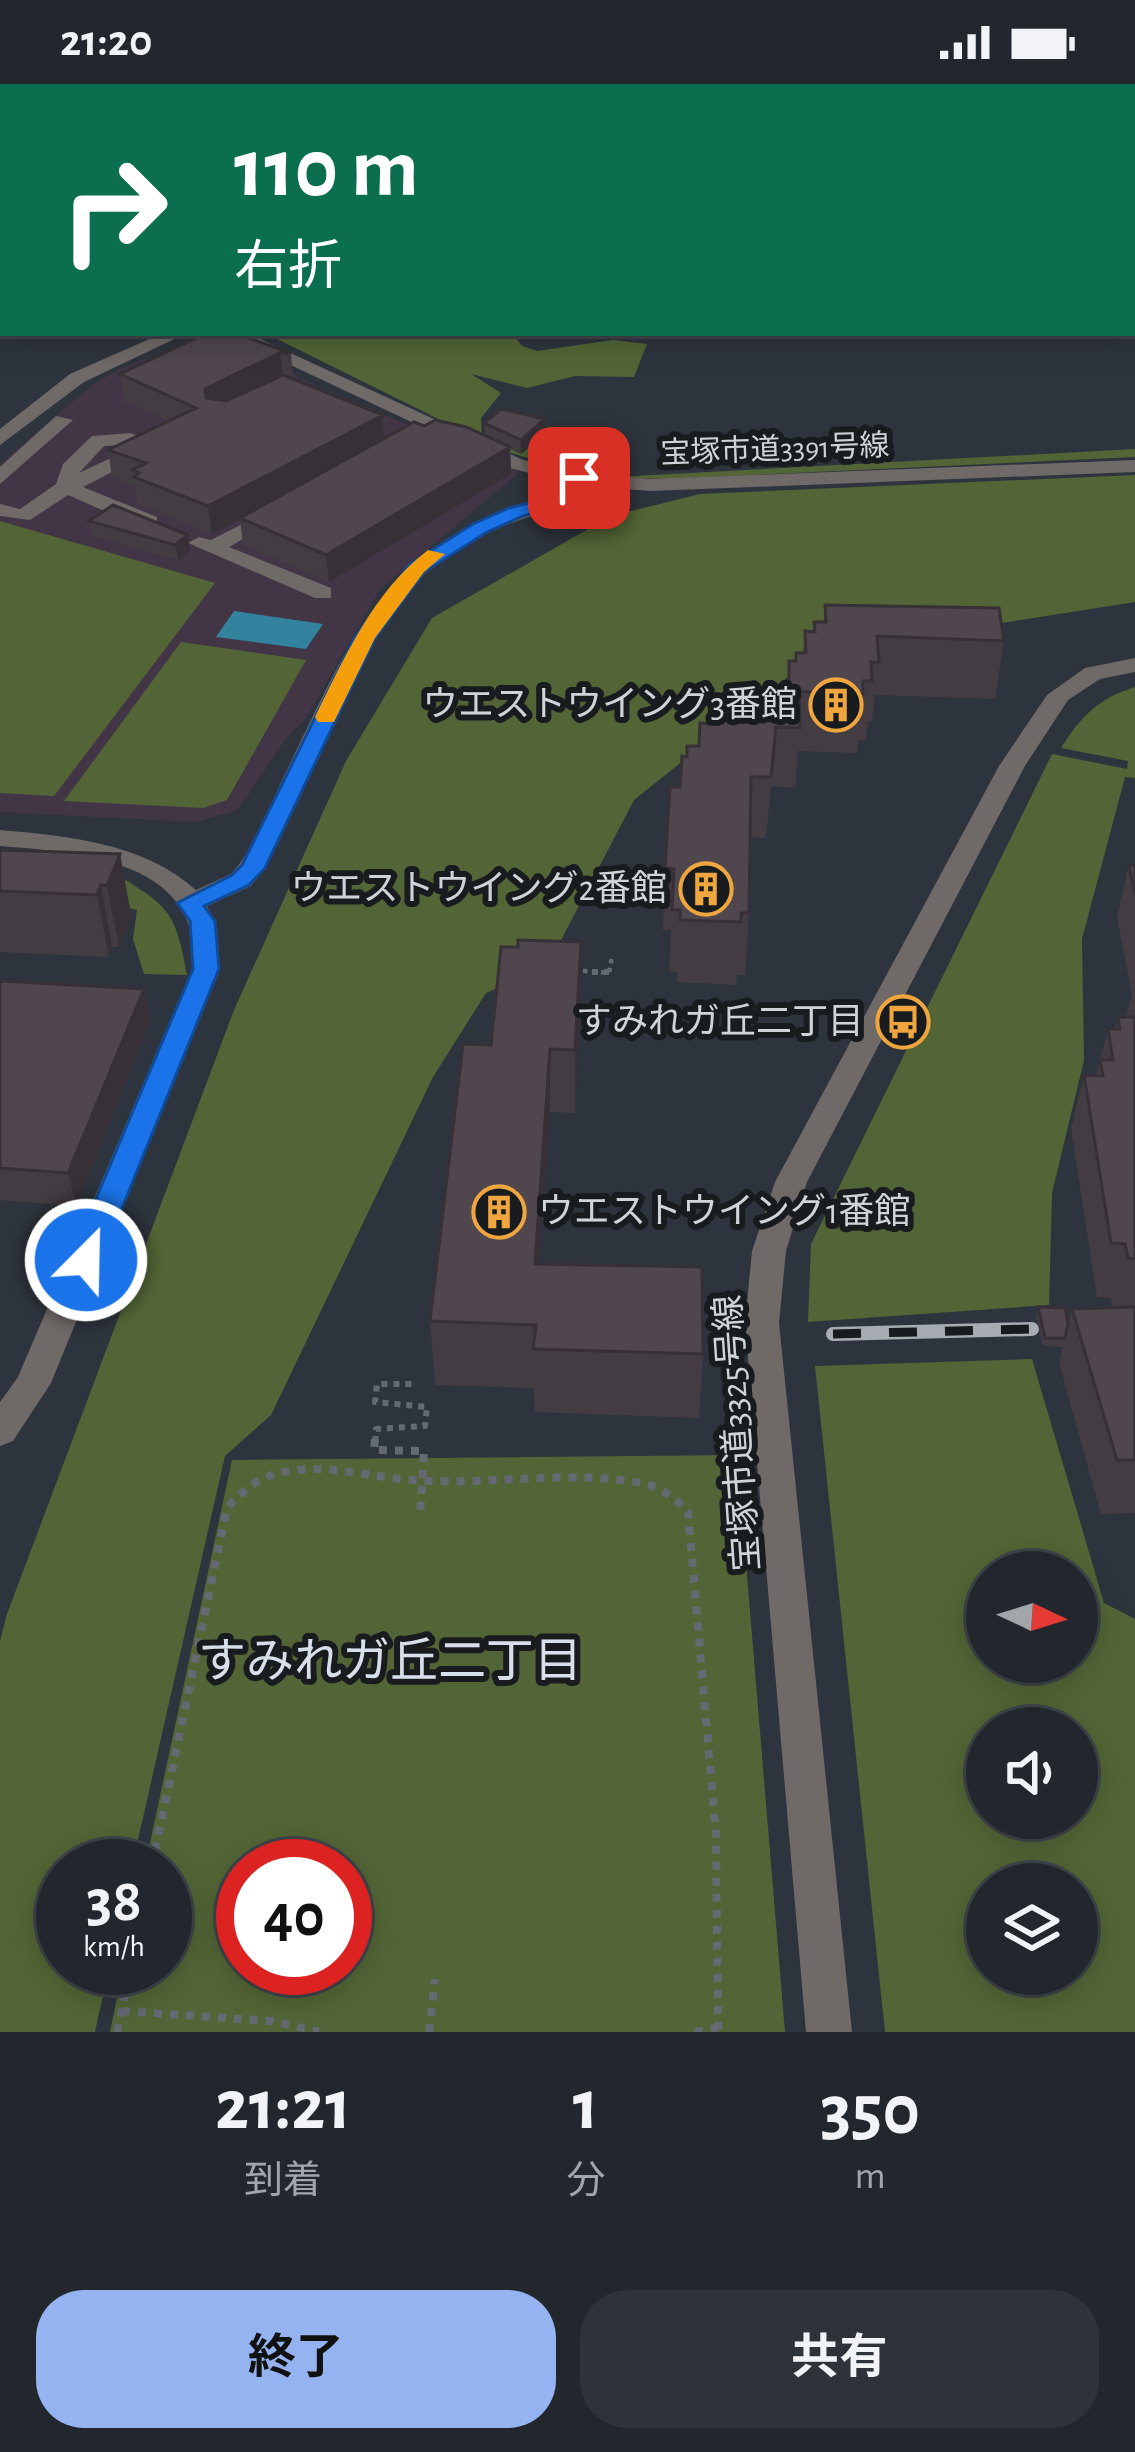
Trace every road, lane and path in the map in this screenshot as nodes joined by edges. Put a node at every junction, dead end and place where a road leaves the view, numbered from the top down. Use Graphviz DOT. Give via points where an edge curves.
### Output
graph roads {
  1 [pos="171,336"];
  2 [pos="238,336"];
  3 [pos="30,415"];
  4 [pos="0,416"];
  5 [pos="390,431"];
  6 [pos="0,439"];
  7 [pos="411,440"];
  8 [pos="1135,466"];
  9 [pos="0,478"];
  10 [pos="579,478"];
  11 [pos="292,505"];
  12 [pos="0,510"];
  13 [pos="212,548"];
  14 [pos="323,593"];
  15 [pos="1135,664"];
  16 [pos="0,838"];
  17 [pos="190,903"];
  18 [pos="612,956"];
  19 [pos="568,983"];
  20 [pos="415,1384"];
  21 [pos="0,1431"];
  22 [pos="423,1482"];
  23 [pos="420,1518"];
  24 [pos="158,1839"];
  25 [pos="434,1979"];
  26 [pos="125,1995"];
  27 [pos="122,2011"];
  28 [pos="718,2030"];
  29 [pos="117,2032"];
  30 [pos="319,2032"];
  31 [pos="429,2032"];
  32 [pos="695,2032"];
  33 [pos="829,2032"];
  1 -- 3 [label="street" via="77,378"];
  2 -- 10 [label="street, 宝塚市道3391号線" via="485,453"];
  3 -- 4 [label="street"];
  3 -- 6 [label="street"];
  3 -- 9 [label="street" via="68,421"];
  5 -- 7 [label="street"];
  8 -- 10 [label="street, 宝塚市道3391号線" via="651,484"];
  10 -- 17 [label="street" via="562,500 498,520 417,568 365,637 252,868"];
  11 -- 13 [label="street"];
  12 -- 13 [label="street" via="23,515 66,488"];
  13 -- 14 [label="street"];
  15 -- 33 [label="street, 宝塚市道3325号線" via="1093,673 1059,695 1012,766 791,1182 769,1251 762,1323"];
  16 -- 17 [label="street" via="123,858"];
  17 -- 21 [label="street" via="202,921 206,969 191,1012 33,1383"];
  18 -- 19 [label="path" via="609,973 571,970"];
  20 -- 22 [label="path" via="377,1384 375,1402 428,1407 425,1426 376,1429 374,1450 424,1451"];
  22 -- 23 [label="path"];
  22 -- 24 [label="path" via="273,1473 247,1485 227,1508"];
  22 -- 28 [label="path" via="644,1483 671,1492 688,1512 716,1835"];
  25 -- 31 [label="path"];
  26 -- 27 [label="path"];
  27 -- 29 [label="path"];
  27 -- 30 [label="path"];
  28 -- 32 [label="path"];
}
